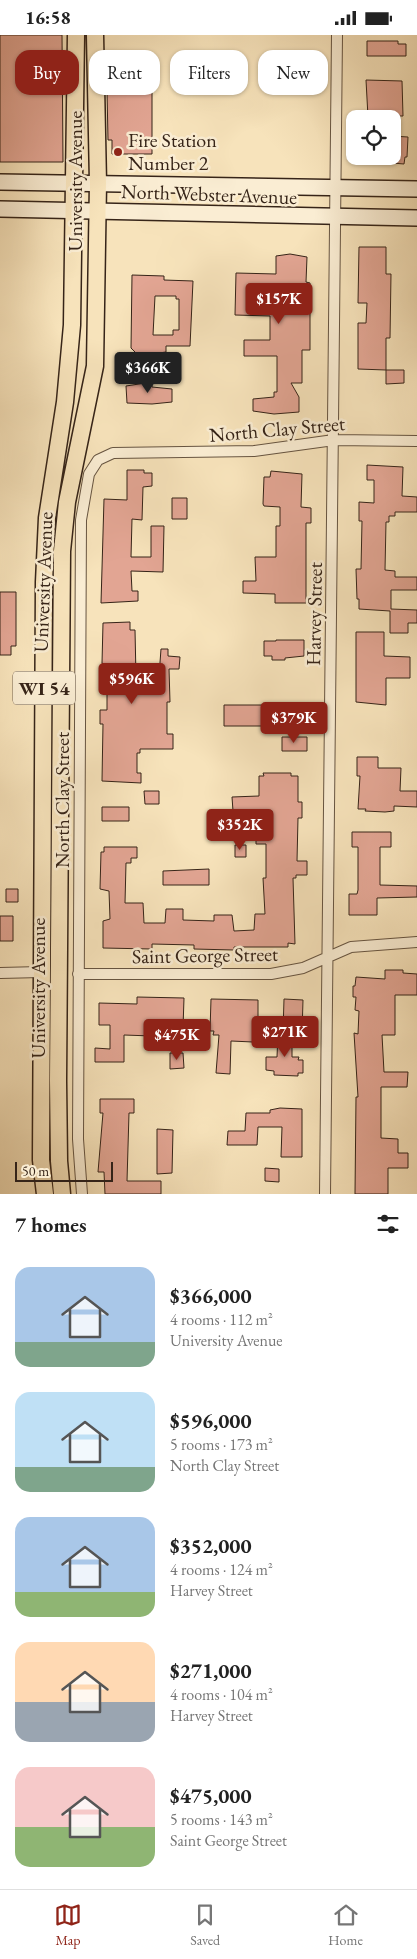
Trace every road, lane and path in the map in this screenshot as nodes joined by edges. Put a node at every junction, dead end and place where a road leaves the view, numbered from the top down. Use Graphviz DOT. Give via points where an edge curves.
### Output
graph roads {
  1 [pos="76,35"];
  2 [pos="95,35"];
  3 [pos="337,35"];
  4 [pos="0,182"];
  5 [pos="75,183"];
  6 [pos="98,183"];
  7 [pos="336,188"];
  8 [pos="417,189"];
  9 [pos="0,209"];
  10 [pos="74,209"];
  11 [pos="98,211"];
  12 [pos="335,217"];
  13 [pos="417,218"];
  14 [pos="334,439"];
  15 [pos="417,441"];
  16 [pos="417,942"];
  17 [pos="328,956"];
  18 [pos="41,972"];
  19 [pos="0,973"];
  20 [pos="78,974"];
  21 [pos="45,1194"];
  22 [pos="62,1194"];
  23 [pos="82,1194"];
  24 [pos="326,1194"];
  1 -- 5 [label="main road, University Avenue / WI 54"];
  2 -- 6 [label="main road, University Avenue / WI 54"];
  3 -- 7 [label="street, Harvey Street"];
  4 -- 5 [label="main road, North Webster Avenue"];
  5 -- 6 [label="main road, North Webster Avenue"];
  5 -- 10 [label="main road, University Avenue / WI 54"];
  6 -- 7 [label="main road, North Webster Avenue"];
  6 -- 11 [label="main road, University Avenue / WI 54"];
  7 -- 8 [label="main road, North Webster Avenue"];
  7 -- 12 [label="street, Harvey Street"];
  9 -- 10 [label="main road, North Webster Avenue"];
  10 -- 11 [label="main road, North Webster Avenue"];
  10 -- 18 [label="main road, University Avenue / WI 54" via="70,361 47,518 45,553"];
  11 -- 12 [label="main road, North Webster Avenue"];
  11 -- 22 [label="main road, University Avenue / WI 54" via="95,366 67,502 62,551 58,1072"];
  12 -- 13 [label="main road, North Webster Avenue"];
  12 -- 14 [label="street, Harvey Street"];
  14 -- 15 [label="street, North Clay Street"];
  14 -- 17 [label="street, Harvey Street"];
  14 -- 20 [label="street, North Clay Street" via="254,451 113,453 98,460 89,474 81,520"];
  16 -- 17 [label="street, Saint George Street" via="351,947"];
  17 -- 20 [label="street, Saint George Street" via="304,967 271,974"];
  17 -- 24 [label="street, Harvey Street"];
  18 -- 19 [label="street"];
  18 -- 21 [label="main road, University Avenue / WI 54" via="41,1160"];
  20 -- 23 [label="street, North Clay Street" via="78,1139"];
}
